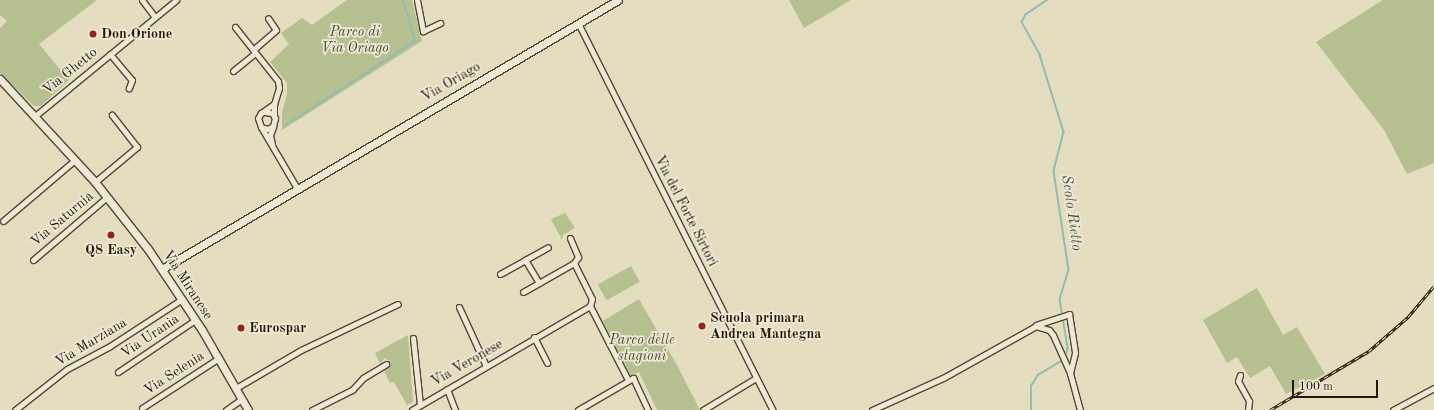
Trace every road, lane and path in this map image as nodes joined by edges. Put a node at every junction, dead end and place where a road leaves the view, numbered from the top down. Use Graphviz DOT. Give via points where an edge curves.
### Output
graph roads {
  1 [pos="142,0"];
  2 [pos="176,0"];
  3 [pos="417,0"];
  4 [pos="618,0"];
  5 [pos="155,17"];
  6 [pos="268,18"];
  7 [pos="440,23"];
  8 [pos="578,23"];
  9 [pos="235,27"];
  10 [pos="254,51"];
  11 [pos="110,54"];
  12 [pos="233,71"];
  13 [pos="0,79"];
  14 [pos="0,84"];
  15 [pos="129,88"];
  16 [pos="14,94"];
  17 [pos="274,104"];
  18 [pos="264,112"];
  19 [pos="112,115"];
  20 [pos="35,116"];
  21 [pos="274,116"];
  22 [pos="273,126"];
  23 [pos="261,127"];
  24 [pos="273,147"];
  25 [pos="75,160"];
  26 [pos="95,182"];
  27 [pos="297,188"];
  28 [pos="107,197"];
  29 [pos="3,221"];
  30 [pos="570,238"];
  31 [pos="548,247"];
  32 [pos="33,260"];
  33 [pos="525,260"];
  34 [pos="574,263"];
  35 [pos="162,269"];
  36 [pos="500,274"];
  37 [pos="539,283"];
  38 [pos="523,292"];
  39 [pos="182,300"];
  40 [pos="398,304"];
  41 [pos="590,306"];
  42 [pos="459,307"];
  43 [pos="195,320"];
  44 [pos="1033,326"];
  45 [pos="534,337"];
  46 [pos="413,338"];
  47 [pos="219,358"];
  48 [pos="547,363"];
  49 [pos="386,364"];
  50 [pos="486,366"];
  51 [pos="118,372"];
  52 [pos="1070,373"];
  53 [pos="1240,375"];
  54 [pos="756,378"];
  55 [pos="628,380"];
  56 [pos="236,388"];
  57 [pos="447,388"];
  58 [pos="1434,388"];
  59 [pos="242,400"];
  60 [pos="420,405"];
  61 [pos="142,408"];
  62 [pos="15,410"];
  63 [pos="226,410"];
  64 [pos="248,410"];
  65 [pos="312,410"];
  66 [pos="412,410"];
  67 [pos="455,410"];
  68 [pos="578,410"];
  69 [pos="648,410"];
  70 [pos="703,410"];
  71 [pos="773,410"];
  72 [pos="872,410"];
  73 [pos="1080,410"];
  74 [pos="1248,410"];
  75 [pos="1393,410"];
  1 -- 5 [label="street"];
  2 -- 5 [label="street, Via Ghetto"];
  3 -- 7 [label="street" via="423,31"];
  4 -- 8 [label="street, Via Oriago"];
  5 -- 11 [label="street, Via Ghetto"];
  6 -- 10 [label="street" via="276,30"];
  8 -- 27 [label="street, Via Oriago"];
  8 -- 54 [label="street, Via del Forte Sirtori"];
  9 -- 10 [label="street"];
  10 -- 12 [label="street"];
  10 -- 17 [label="street" via="278,83"];
  11 -- 15 [label="street" via="132,80"];
  11 -- 20 [label="street, Via Ghetto"];
  13 -- 16 [label="street, Via Miranese"];
  14 -- 16 [label="street, Via Miranese"];
  16 -- 20 [label="street, Via Miranese"];
  17 -- 18 [label="street"];
  17 -- 21 [label="street"];
  18 -- 21 [label="street"];
  18 -- 23 [label="street" via="258,118"];
  19 -- 26 [label="street" via="137,147"];
  20 -- 25 [label="street, Via Miranese"];
  21 -- 22 [label="street"];
  22 -- 23 [label="street"];
  22 -- 24 [label="street" via="270,134"];
  23 -- 24 [label="street"];
  24 -- 27 [label="street"];
  25 -- 26 [label="street, Via Miranese"];
  25 -- 29 [label="street"];
  26 -- 28 [label="street, Via Miranese"];
  27 -- 35 [label="street, Via Oriago"];
  28 -- 32 [label="street, Via Saturnia"];
  28 -- 35 [label="street, Via Miranese"];
  30 -- 34 [label="street" via="578,257"];
  31 -- 33 [label="street"];
  33 -- 36 [label="street"];
  33 -- 37 [label="street"];
  34 -- 37 [label="street"];
  34 -- 41 [label="street" via="592,299"];
  35 -- 39 [label="street, Via Miranese"];
  37 -- 38 [label="street"];
  39 -- 43 [label="street, Via Miranese"];
  39 -- 62 [label="street, Via Marziana" via="110,346 67,369"];
  40 -- 56 [label="street" via="301,350"];
  41 -- 45 [label="street, Via Veronese"];
  41 -- 55 [label="street"];
  42 -- 50 [label="street"];
  43 -- 47 [label="street, Via Miranese"];
  43 -- 51 [label="street, Via Urania"];
  44 -- 52 [label="street" via="1049,330"];
  44 -- 52 [label="street" via="1064,315 1075,354"];
  44 -- 72 [label="street" via="943,378"];
  45 -- 48 [label="street"];
  45 -- 50 [label="street, Via Veronese"];
  46 -- 60 [label="street"];
  47 -- 56 [label="street, Via Miranese"];
  47 -- 61 [label="street, Via Selenia"];
  49 -- 65 [label="street" via="363,378 352,390"];
  50 -- 57 [label="street, Via Veronese"];
  52 -- 73 [label="street"];
  53 -- 74 [label="street" via="1238,381 1249,401"];
  54 -- 70 [label="street"];
  54 -- 71 [label="street, Via del Forte Sirtori"];
  55 -- 68 [label="street"];
  55 -- 69 [label="street" via="633,378"];
  56 -- 59 [label="street, Via Miranese"];
  57 -- 60 [label="street, Via Veronese"];
  57 -- 67 [label="street"];
  58 -- 75 [label="street"];
  59 -- 63 [label="street"];
  59 -- 64 [label="street, Via Miranese"];
  60 -- 66 [label="street, Via Veronese"];
}
